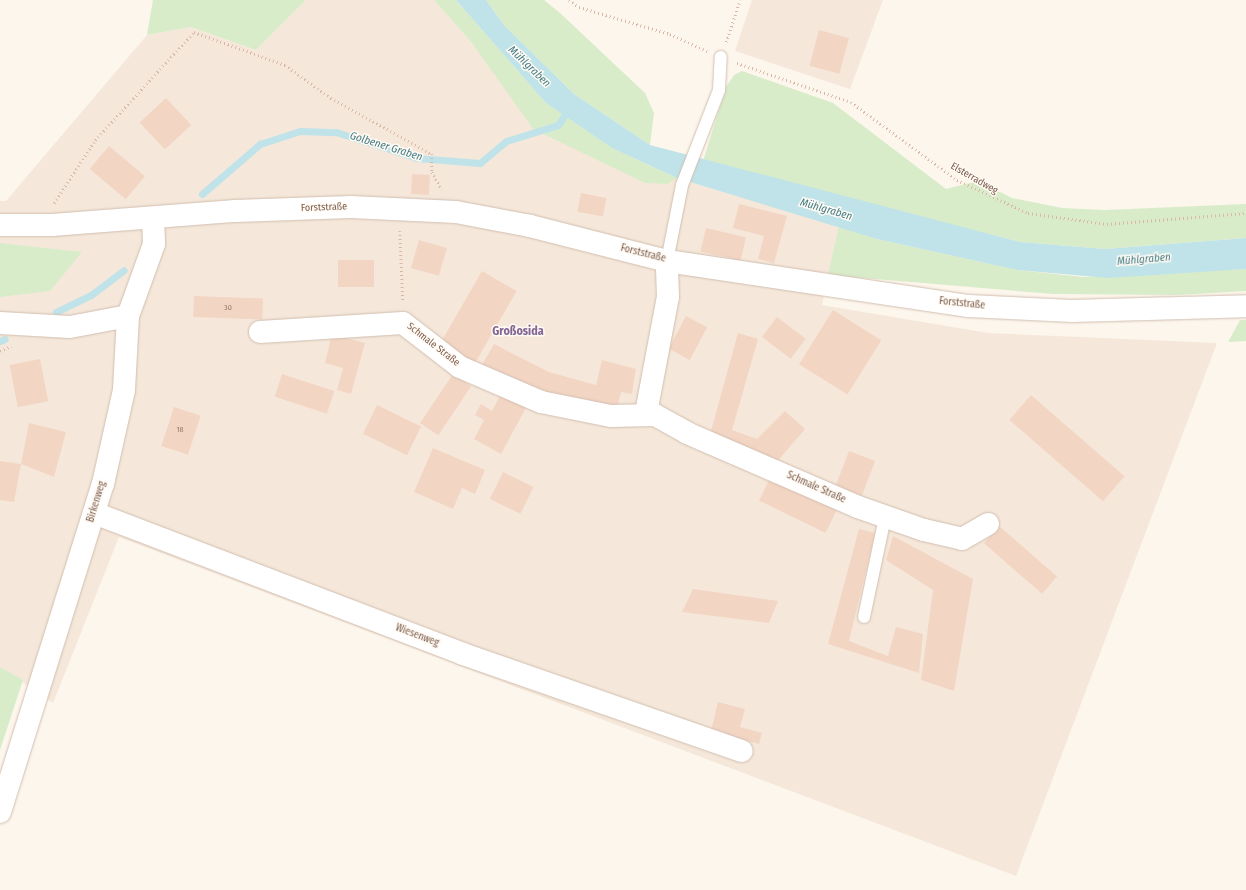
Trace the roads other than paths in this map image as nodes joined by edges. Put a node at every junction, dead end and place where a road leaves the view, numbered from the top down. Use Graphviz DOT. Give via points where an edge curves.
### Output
graph roads {
  1 [pos="721,57"];
  2 [pos="153,218"];
  3 [pos="0,224"];
  4 [pos="667,261"];
  5 [pos="1246,306"];
  6 [pos="128,316"];
  7 [pos="0,323"];
  8 [pos="260,332"];
  9 [pos="646,413"];
  10 [pos="94,513"];
  11 [pos="885,517"];
  12 [pos="988,524"];
  13 [pos="864,617"];
  14 [pos="742,751"];
  15 [pos="0,812"];
  1 -- 4 [label="lane" via="719,90 682,185"];
  2 -- 3 [label="street, Forststraße" via="40,225"];
  2 -- 4 [label="street, Forststraße" via="328,208 456,212 530,226"];
  2 -- 6 [label="street, Birkenweg" via="154,244"];
  4 -- 5 [label="street, Forststraße" via="969,306 1072,311"];
  4 -- 9 [label="street" via="668,296"];
  6 -- 7 [label="street" via="70,327"];
  6 -- 10 [label="street, Birkenweg" via="124,390"];
  8 -- 9 [label="street, Schmale Straße" via="404,323 460,367 541,402 611,416"];
  9 -- 11 [label="street, Schmale Straße"];
  10 -- 14 [label="street, Wiesenweg" via="463,654"];
  10 -- 15 [label="street, Birkenweg"];
  11 -- 12 [label="street, Schmale Straße" via="962,539"];
  11 -- 13 [label="lane"];
}
